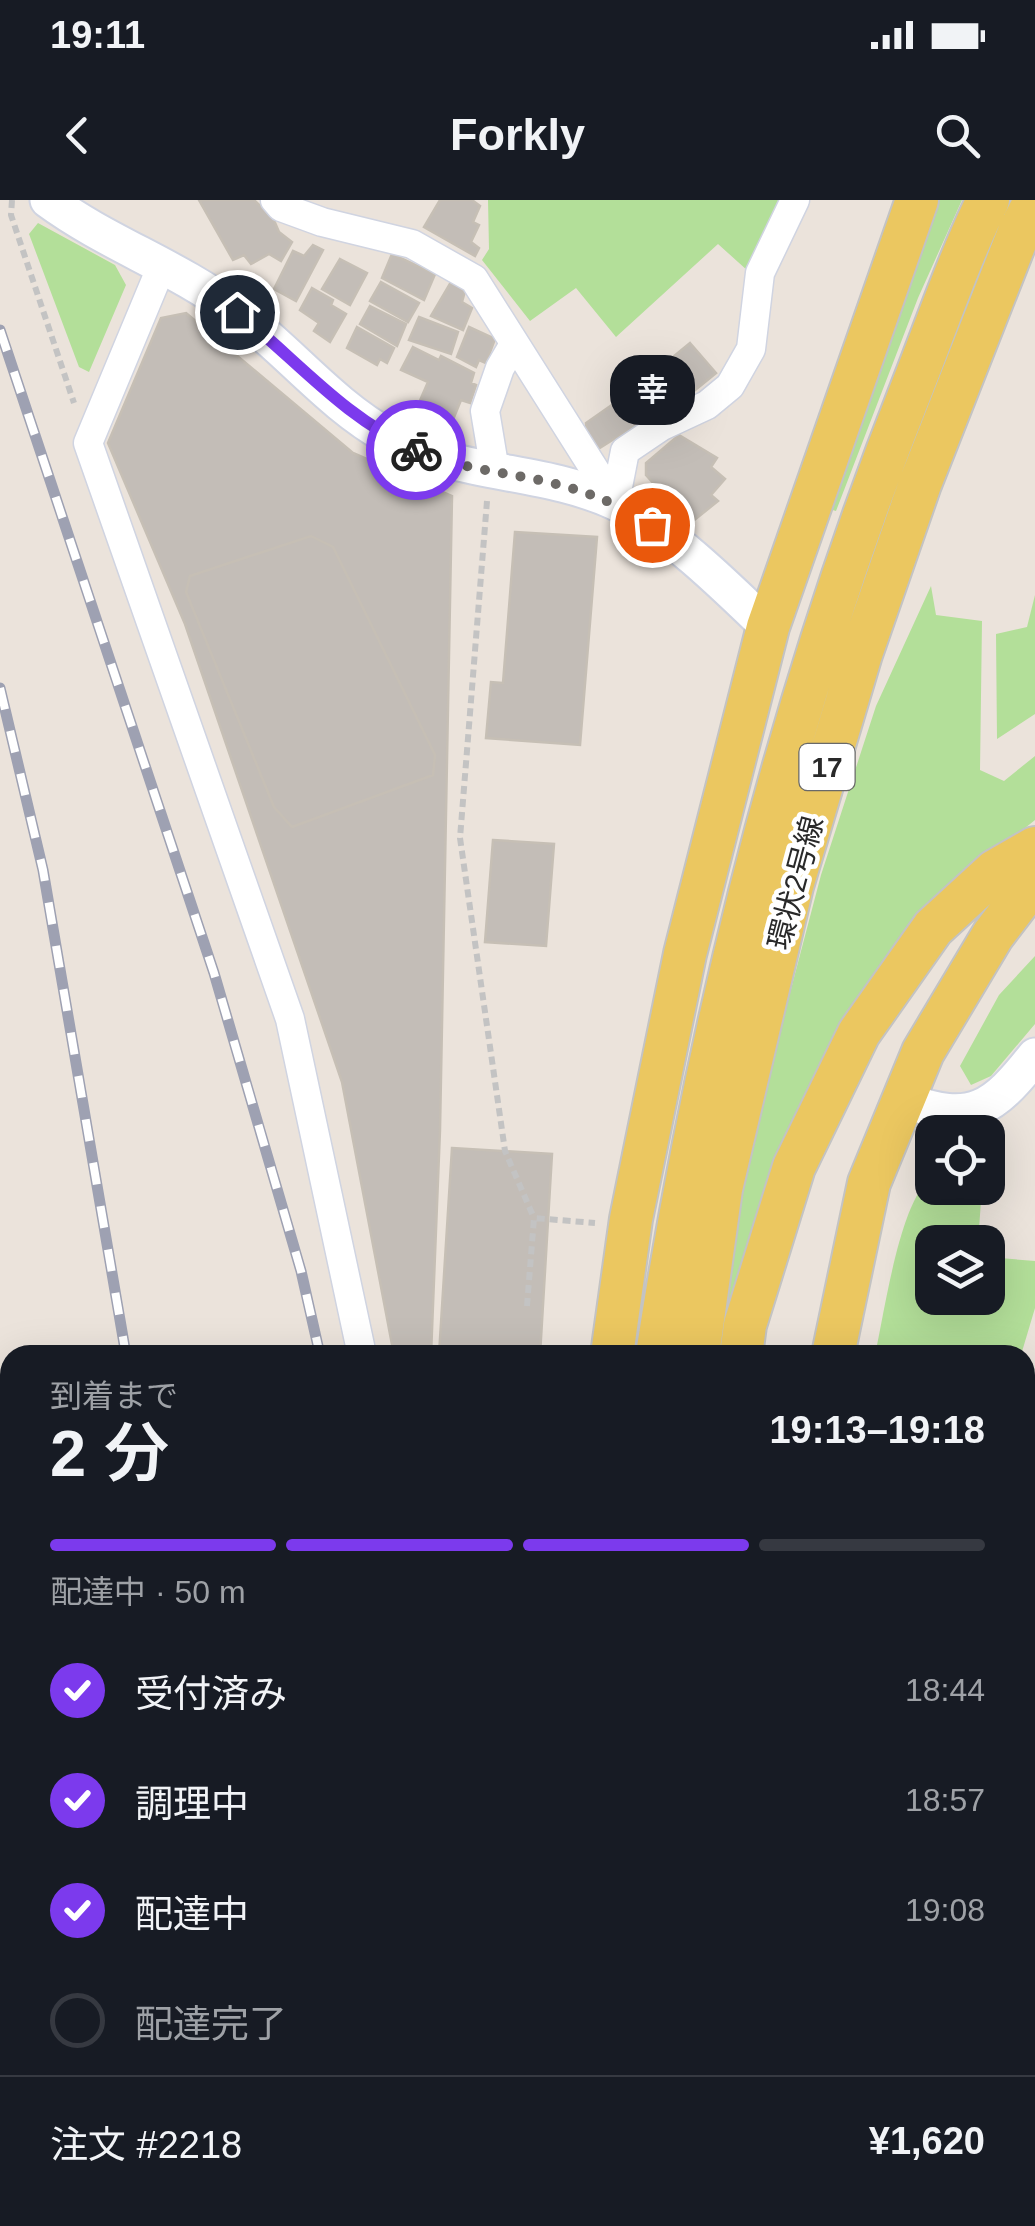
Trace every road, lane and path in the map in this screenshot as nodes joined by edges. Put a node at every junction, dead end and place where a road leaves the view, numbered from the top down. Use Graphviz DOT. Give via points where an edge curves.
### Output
graph roads {
  1 [pos="12,200"];
  2 [pos="48,200"];
  3 [pos="275,200"];
  4 [pos="795,200"];
  5 [pos="918,200"];
  6 [pos="988,200"];
  7 [pos="1035,201"];
  8 [pos="163,263"];
  9 [pos="514,344"];
  10 [pos="88,443"];
  11 [pos="491,483"];
  12 [pos="615,502"];
  13 [pos="768,627"];
  14 [pos="1035,848"];
  15 [pos="1035,880"];
  16 [pos="1035,1056"];
  17 [pos="904,1100"];
  18 [pos="534,1218"];
  19 [pos="598,1223"];
  20 [pos="527,1306"];
  21 [pos="360,1345"];
  22 [pos="613,1345"];
  23 [pos="660,1345"];
  24 [pos="699,1345"];
  25 [pos="742,1345"];
  26 [pos="834,1345"];
  1 -- 10 [label="path" via="11,215"];
  2 -- 8 [label="street" via="82,225"];
  3 -- 9 [label="street" via="322,222 412,244 474,280"];
  4 -- 12 [label="street" via="760,273 751,349 730,386 625,451"];
  5 -- 13 [label="main road"];
  6 -- 23 [label="main road, 環状2号線 / 17" via="876,480 815,658 719,1015"];
  7 -- 24 [label="main road, 環状2号線 / 17" via="914,503 792,886 720,1189"];
  8 -- 10 [label="street"];
  8 -- 11 [label="street" via="237,312 364,422"];
  9 -- 11 [label="street" via="485,411"];
  9 -- 12 [label="street"];
  10 -- 21 [label="street" via="290,1019"];
  11 -- 12 [label="street" via="555,483"];
  11 -- 18 [label="path" via="460,838 505,1151"];
  12 -- 13 [label="street" via="652,525"];
  13 -- 22 [label="main road" via="685,954"];
  14 -- 25 [label="main road" via="995,870 933,928 859,1033 794,1166"];
  15 -- 17 [label="main road" via="973,968 923,1052"];
  16 -- 17 [label="street" via="994,1102 975,1109 938,1110"];
  17 -- 26 [label="main road" via="869,1184"];
  18 -- 19 [label="path"];
  18 -- 20 [label="path"];
}
